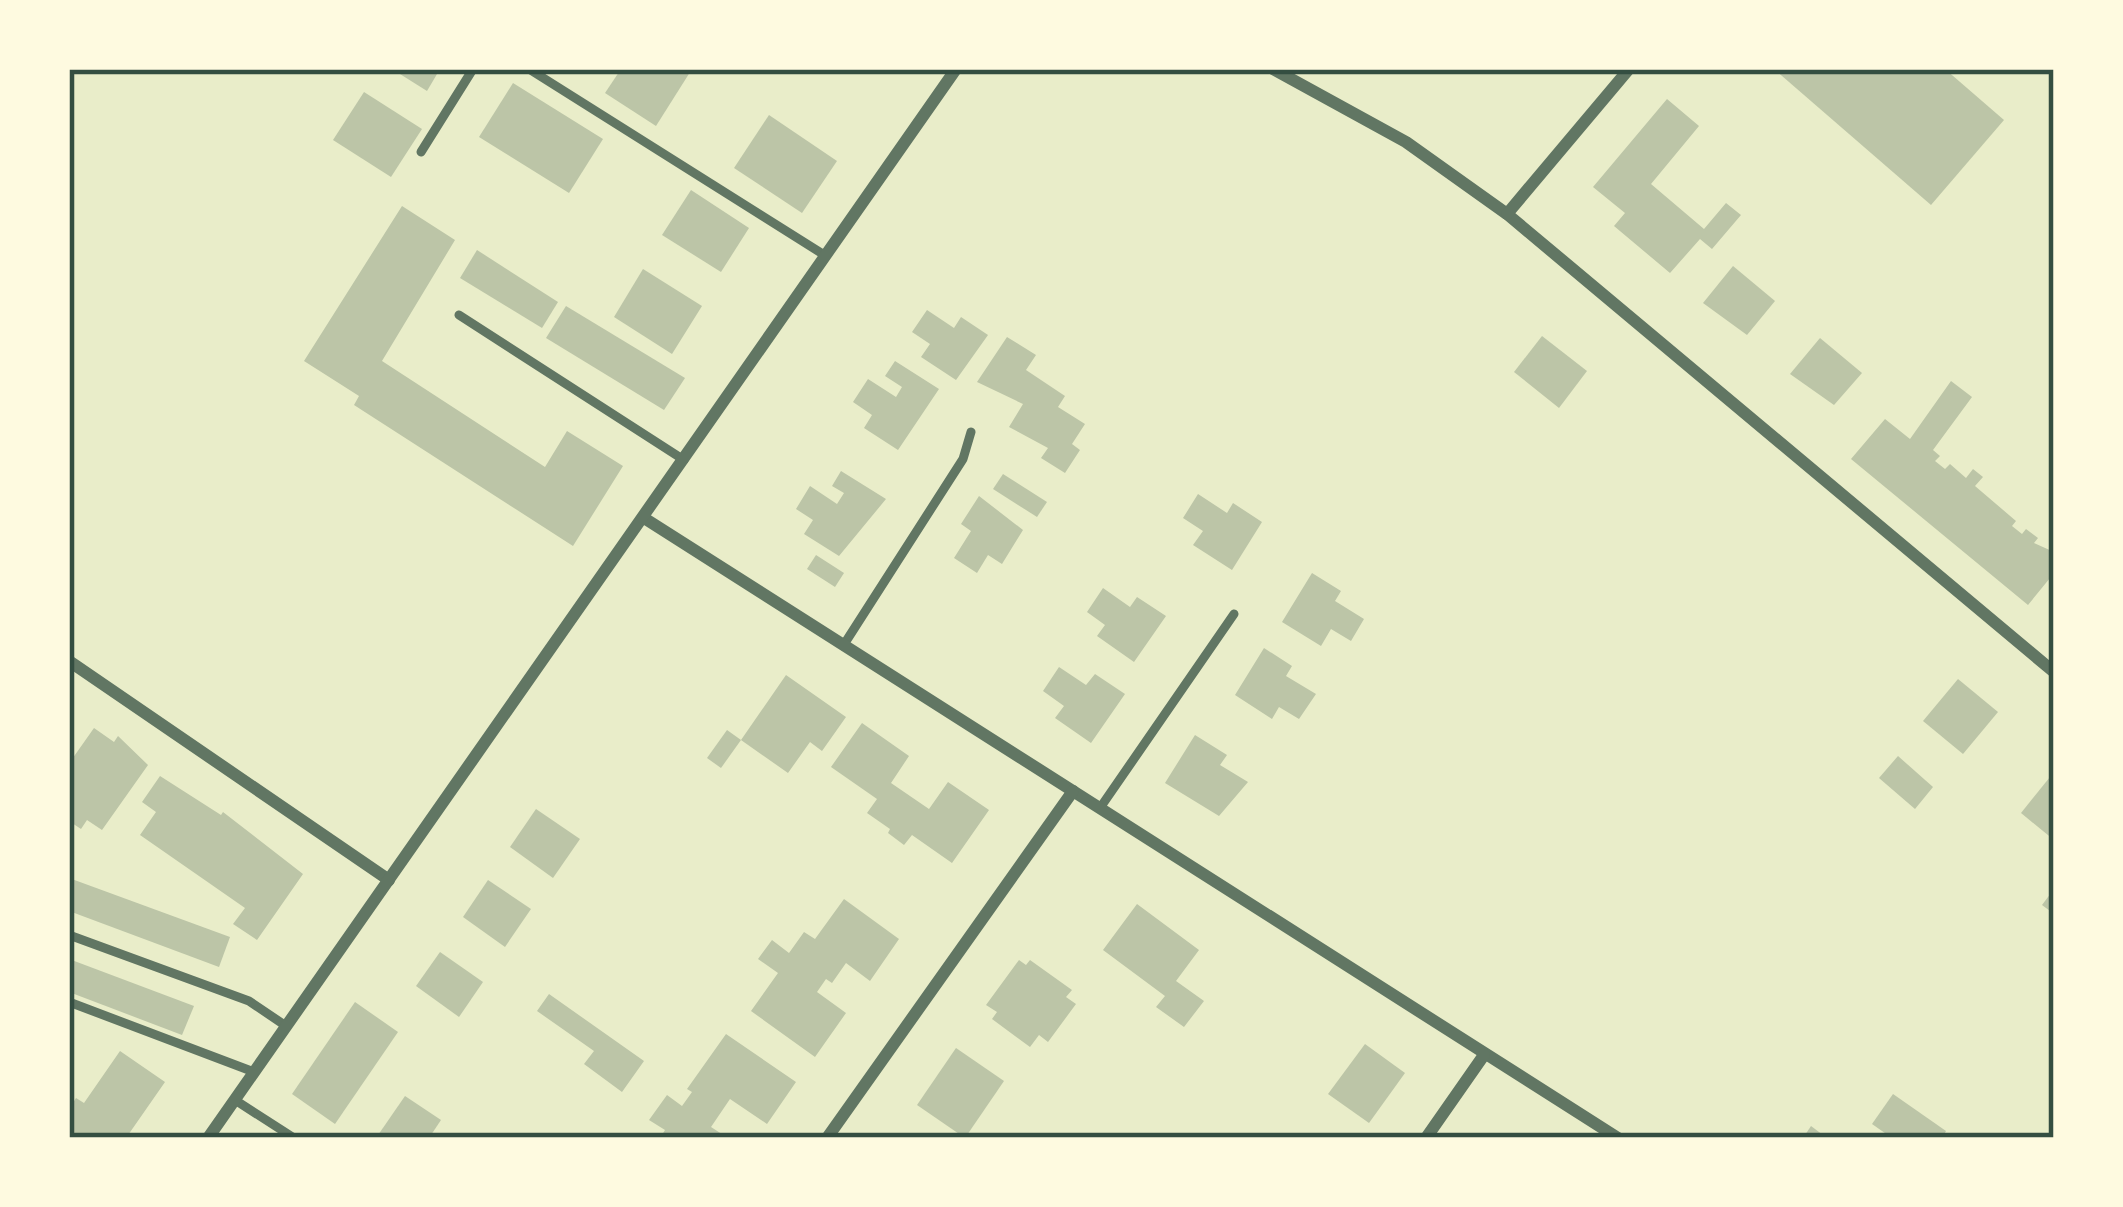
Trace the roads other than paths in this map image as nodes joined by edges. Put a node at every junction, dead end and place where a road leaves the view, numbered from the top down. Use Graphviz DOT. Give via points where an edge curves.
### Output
graph roads {
  1 [pos="473,69"];
  2 [pos="529,69"];
  3 [pos="956,69"];
  4 [pos="1273,69"];
  5 [pos="1629,69"];
  6 [pos="421,152"];
  7 [pos="1507,214"];
  8 [pos="826,256"];
  9 [pos="459,315"];
  10 [pos="971,432"];
  11 [pos="684,460"];
  12 [pos="644,518"];
  13 [pos="1234,614"];
  14 [pos="843,646"];
  15 [pos="69,661"];
  16 [pos="2054,672"];
  17 [pos="1073,791"];
  18 [pos="1100,808"];
  19 [pos="388,880"];
  20 [pos="69,935"];
  21 [pos="69,1002"];
  22 [pos="286,1026"];
  23 [pos="1484,1054"];
  24 [pos="254,1072"];
  25 [pos="235,1100"];
  26 [pos="208,1138"];
  27 [pos="294,1138"];
  28 [pos="827,1138"];
  29 [pos="1426,1138"];
  30 [pos="1618,1138"];
  1 -- 6 [label="lane"];
  2 -- 8 [label="lane"];
  3 -- 8 [label="street"];
  4 -- 7 [label="street" via="1406,142"];
  5 -- 7 [label="street"];
  7 -- 16 [label="street"];
  8 -- 11 [label="street"];
  9 -- 11 [label="lane"];
  10 -- 14 [label="lane" via="963,459"];
  11 -- 12 [label="street"];
  12 -- 14 [label="street"];
  12 -- 19 [label="street"];
  13 -- 18 [label="lane"];
  14 -- 17 [label="street"];
  15 -- 19 [label="street"];
  17 -- 18 [label="street"];
  17 -- 28 [label="street"];
  18 -- 23 [label="street"];
  19 -- 22 [label="street"];
  20 -- 22 [label="lane" via="249,1001"];
  21 -- 24 [label="lane"];
  22 -- 24 [label="street"];
  23 -- 29 [label="street"];
  23 -- 30 [label="street"];
  24 -- 25 [label="street"];
  25 -- 26 [label="street"];
  25 -- 27 [label="lane"];
}
